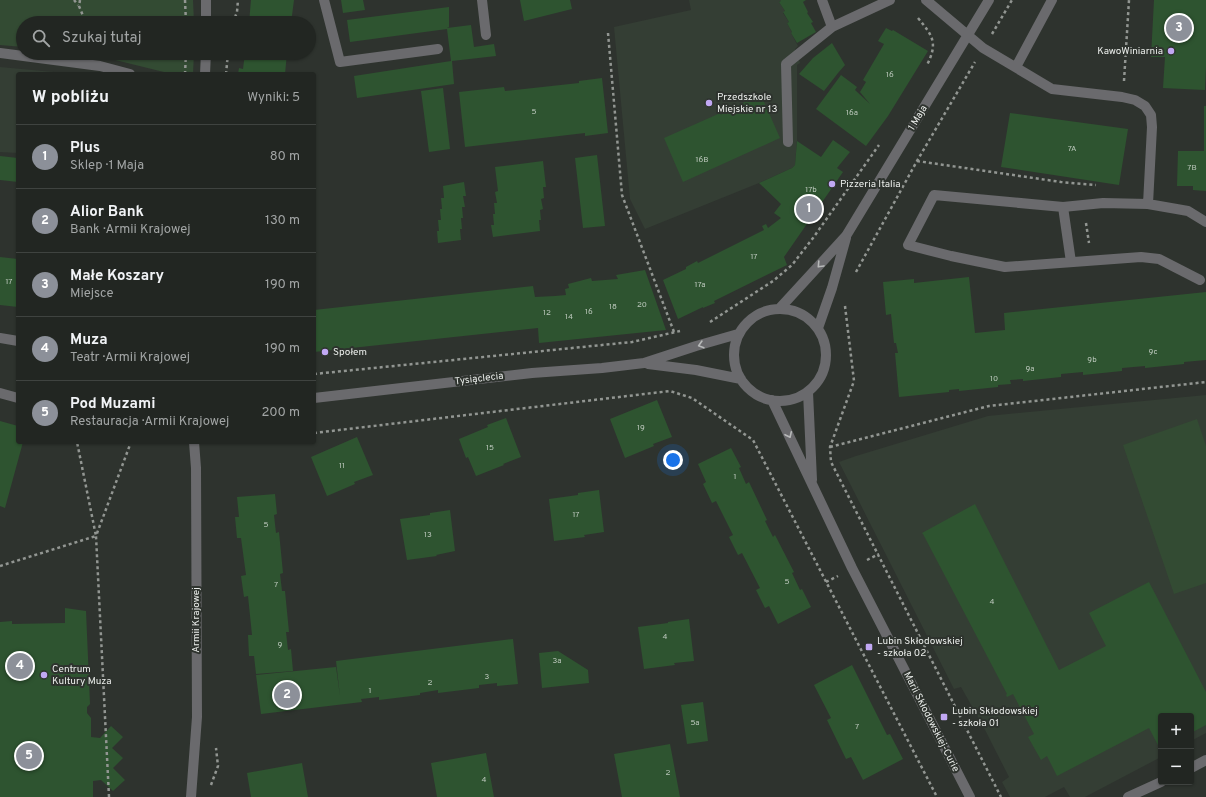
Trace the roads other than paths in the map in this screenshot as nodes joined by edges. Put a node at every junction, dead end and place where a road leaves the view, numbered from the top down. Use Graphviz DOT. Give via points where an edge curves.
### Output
graph roads {
  1 [pos="206,0"];
  2 [pos="324,0"];
  3 [pos="482,0"];
  4 [pos="822,0"];
  5 [pos="890,0"];
  6 [pos="926,0"];
  7 [pos="989,0"];
  8 [pos="1052,0"];
  9 [pos="206,16"];
  10 [pos="832,27"];
  11 [pos="968,34"];
  12 [pos="486,35"];
  13 [pos="438,49"];
  14 [pos="0,53"];
  15 [pos="16,55"];
  16 [pos="54,60"];
  17 [pos="206,60"];
  18 [pos="1016,67"];
  19 [pos="122,72"];
  20 [pos="205,72"];
  21 [pos="788,142"];
  22 [pos="1148,204"];
  23 [pos="1063,207"];
  24 [pos="1206,222"];
  25 [pos="846,236"];
  26 [pos="1071,262"];
  27 [pos="1200,280"];
  28 [pos="780,308"];
  29 [pos="818,328"];
  30 [pos="738,334"];
  31 [pos="0,338"];
  32 [pos="16,341"];
  33 [pos="644,363"];
  34 [pos="740,379"];
  35 [pos="808,392"];
  36 [pos="0,393"];
  37 [pos="16,397"];
  38 [pos="316,398"];
  39 [pos="772,400"];
  40 [pos="194,444"];
  41 [pos="812,486"];
  42 [pos="1206,760"];
  43 [pos="1194,767"];
  44 [pos="1158,783"];
  45 [pos="191,797"];
  46 [pos="970,797"];
  47 [pos="1128,797"];
  1 -- 9 [label="street"];
  2 -- 13 [label="street" via="340,62"];
  3 -- 12 [label="street"];
  4 -- 10 [label="street"];
  5 -- 10 [label="street"];
  6 -- 11 [label="street"];
  7 -- 11 [label="street, 1 Maja"];
  8 -- 18 [label="street"];
  10 -- 21 [label="street" via="786,64"];
  11 -- 18 [label="street" via="983,48"];
  11 -- 25 [label="street, 1 Maja"];
  14 -- 15 [label="street"];
  16 -- 19 [label="street" via="100,66"];
  17 -- 20 [label="street"];
  18 -- 22 [label="street" via="1052,89 1122,97 1135,100 1144,106 1151,115 1152,127"];
  22 -- 23 [label="street" via="1103,202"];
  22 -- 24 [label="street" via="1188,211"];
  23 -- 26 [label="street"];
  23 -- 26 [label="street" via="934,195 908,245 1005,268"];
  25 -- 28 [label="street, one-way"];
  25 -- 29 [label="street"];
  26 -- 27 [label="street" via="1141,257 1159,259"];
  28 -- 29 [label="street" via="794,310 808,317"];
  28 -- 30 [label="street" via="767,310 755,316"];
  29 -- 35 [label="street" via="824,340 824,369"];
  30 -- 33 [label="street, one-way"];
  30 -- 34 [label="street" via="734,350 735,365"];
  31 -- 32 [label="street"];
  33 -- 34 [label="street"];
  33 -- 38 [label="street, Tysiąclecia"];
  34 -- 39 [label="street" via="749,389"];
  35 -- 39 [label="street" via="784,401"];
  35 -- 41 [label="street"];
  36 -- 37 [label="street"];
  39 -- 41 [label="street, Marii Skłodowskiej-Curie, one-way"];
  40 -- 45 [label="street, Armii Krajowej" via="196,717"];
  41 -- 46 [label="street, Marii Skłodowskiej-Curie"];
  42 -- 43 [label="street"];
  44 -- 47 [label="street"];
}
